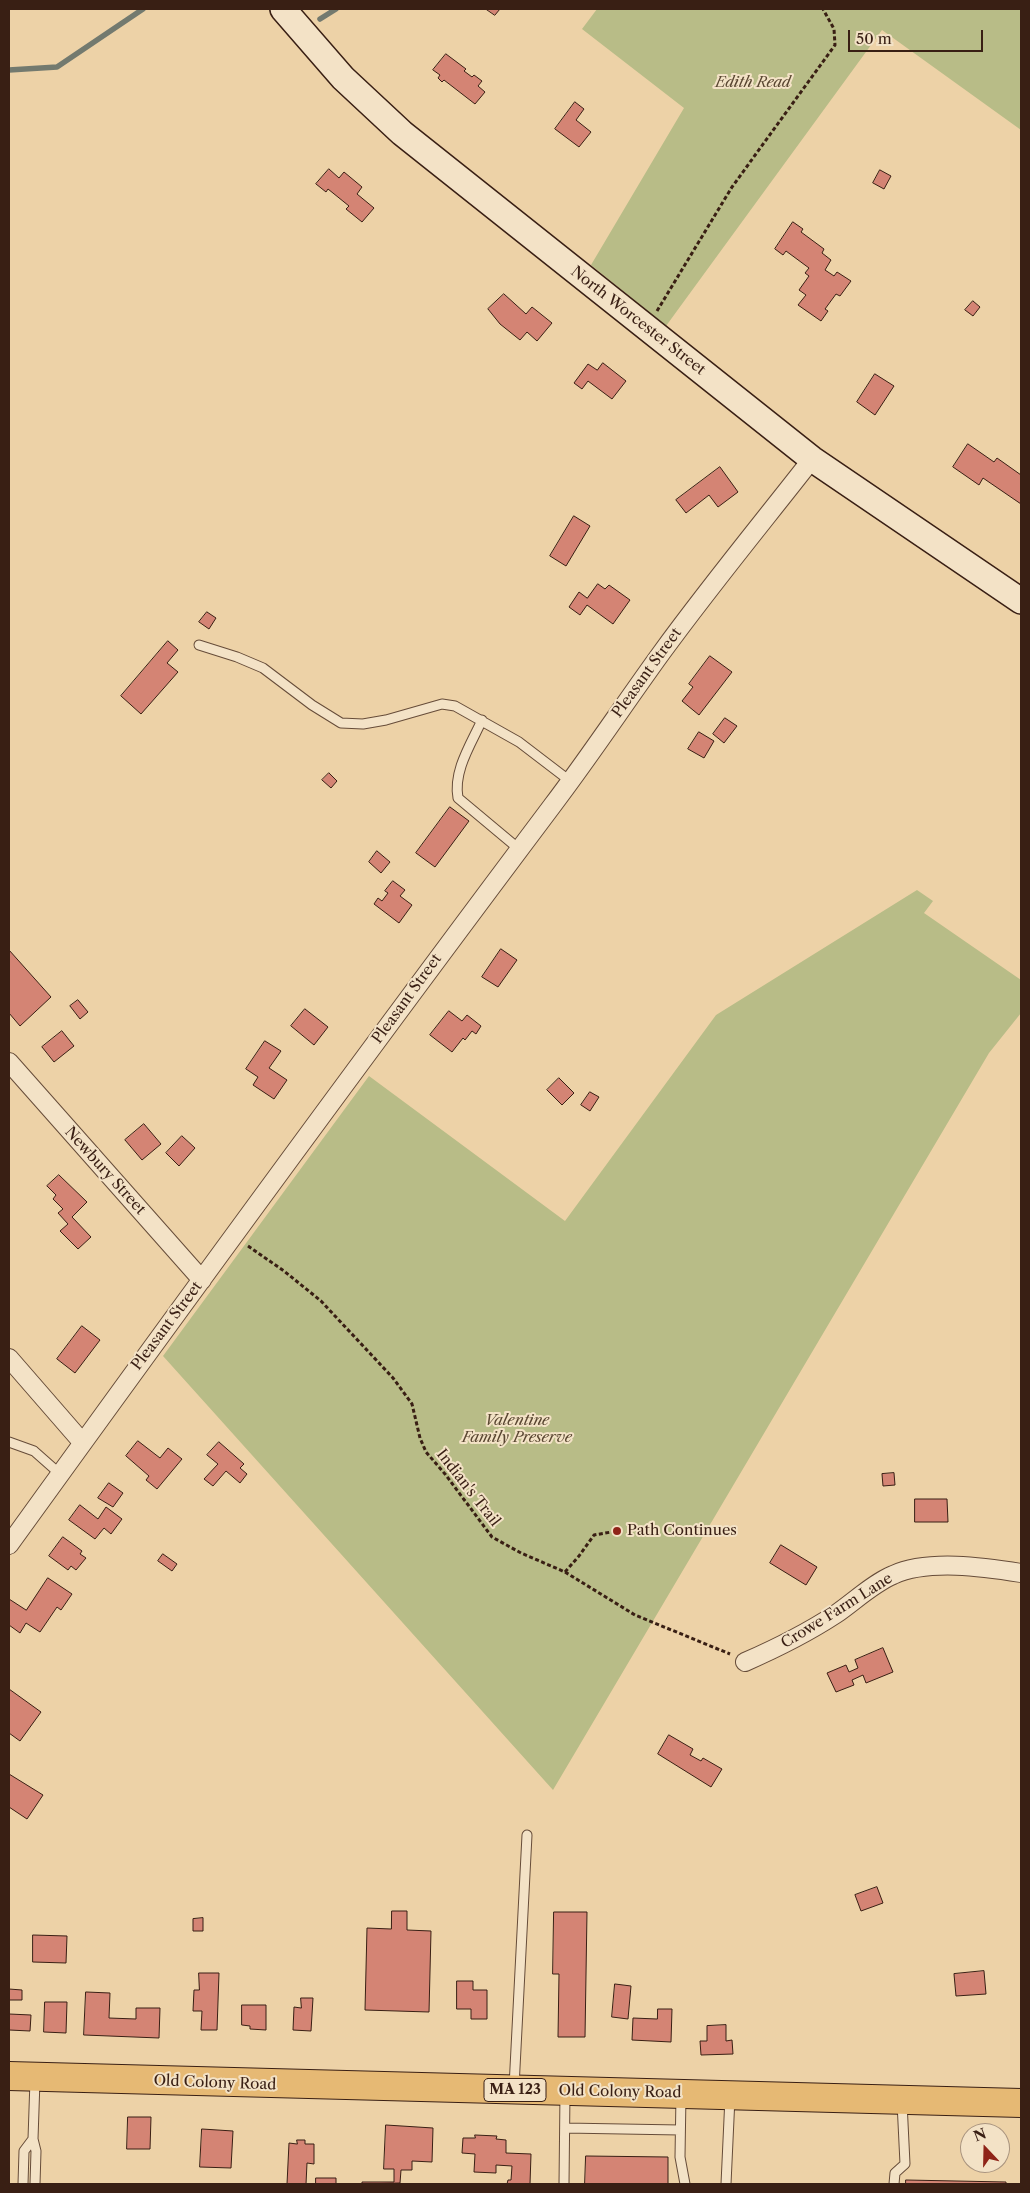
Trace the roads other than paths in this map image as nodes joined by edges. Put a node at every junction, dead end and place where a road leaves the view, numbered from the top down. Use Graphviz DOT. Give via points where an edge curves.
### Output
graph roads {
  1 [pos="283,9"];
  2 [pos="812,459"];
  3 [pos="1021,601"];
  4 [pos="199,645"];
  5 [pos="482,720"];
  6 [pos="570,781"];
  7 [pos="519,849"];
  8 [pos="9,1062"];
  9 [pos="202,1280"];
  10 [pos="9,1358"];
  11 [pos="9,1442"];
  12 [pos="82,1442"];
  13 [pos="60,1474"];
  14 [pos="9,1545"];
  15 [pos="1021,1573"];
  16 [pos="745,1662"];
  17 [pos="527,1835"];
  18 [pos="22,2077"];
  19 [pos="514,2090"];
  20 [pos="565,2090"];
  21 [pos="681,2093"];
  22 [pos="730,2094"];
  23 [pos="902,2099"];
  24 [pos="1021,2102"];
  25 [pos="564,2128"];
  26 [pos="680,2130"];
  27 [pos="33,2139"];
  28 [pos="23,2184"];
  29 [pos="35,2184"];
  30 [pos="564,2184"];
  31 [pos="685,2184"];
  32 [pos="726,2184"];
  33 [pos="894,2184"];
  1 -- 2 [label="street, North Worcester Street" via="343,78 402,133"];
  2 -- 3 [label="street, North Worcester Street"];
  2 -- 6 [label="street, Pleasant Street" via="664,649"];
  4 -- 5 [label="lane" via="263,668 341,723 386,720 442,704 455,706"];
  5 -- 6 [label="lane" via="519,742"];
  5 -- 7 [label="lane" via="455,785 458,798"];
  6 -- 7 [label="street, Pleasant Street"];
  7 -- 9 [label="street, Pleasant Street"];
  8 -- 9 [label="street, Newbury Street"];
  9 -- 12 [label="street, Pleasant Street"];
  10 -- 12 [label="street"];
  11 -- 13 [label="lane" via="34,1451"];
  12 -- 13 [label="street, Pleasant Street"];
  13 -- 14 [label="street, Pleasant Street"];
  15 -- 16 [label="street, Crowe Farm Lane" via="942,1566 894,1574 798,1638"];
  17 -- 19 [label="lane"];
  18 -- 19 [label="highway, Old Colony Road / MA 123"];
  18 -- 27 [label="lane"];
  19 -- 20 [label="highway, Old Colony Road / MA 123"];
  20 -- 21 [label="highway, Old Colony Road / MA 123"];
  20 -- 25 [label="lane"];
  21 -- 22 [label="highway, Old Colony Road / MA 123"];
  21 -- 26 [label="lane"];
  22 -- 23 [label="highway, Old Colony Road / MA 123"];
  22 -- 32 [label="lane"];
  23 -- 24 [label="highway, Old Colony Road / MA 123"];
  23 -- 33 [label="lane" via="905,2164 895,2173"];
  25 -- 26 [label="lane"];
  25 -- 30 [label="lane"];
  26 -- 31 [label="lane"];
  27 -- 28 [label="lane" via="24,2151"];
  27 -- 29 [label="lane"];
}
